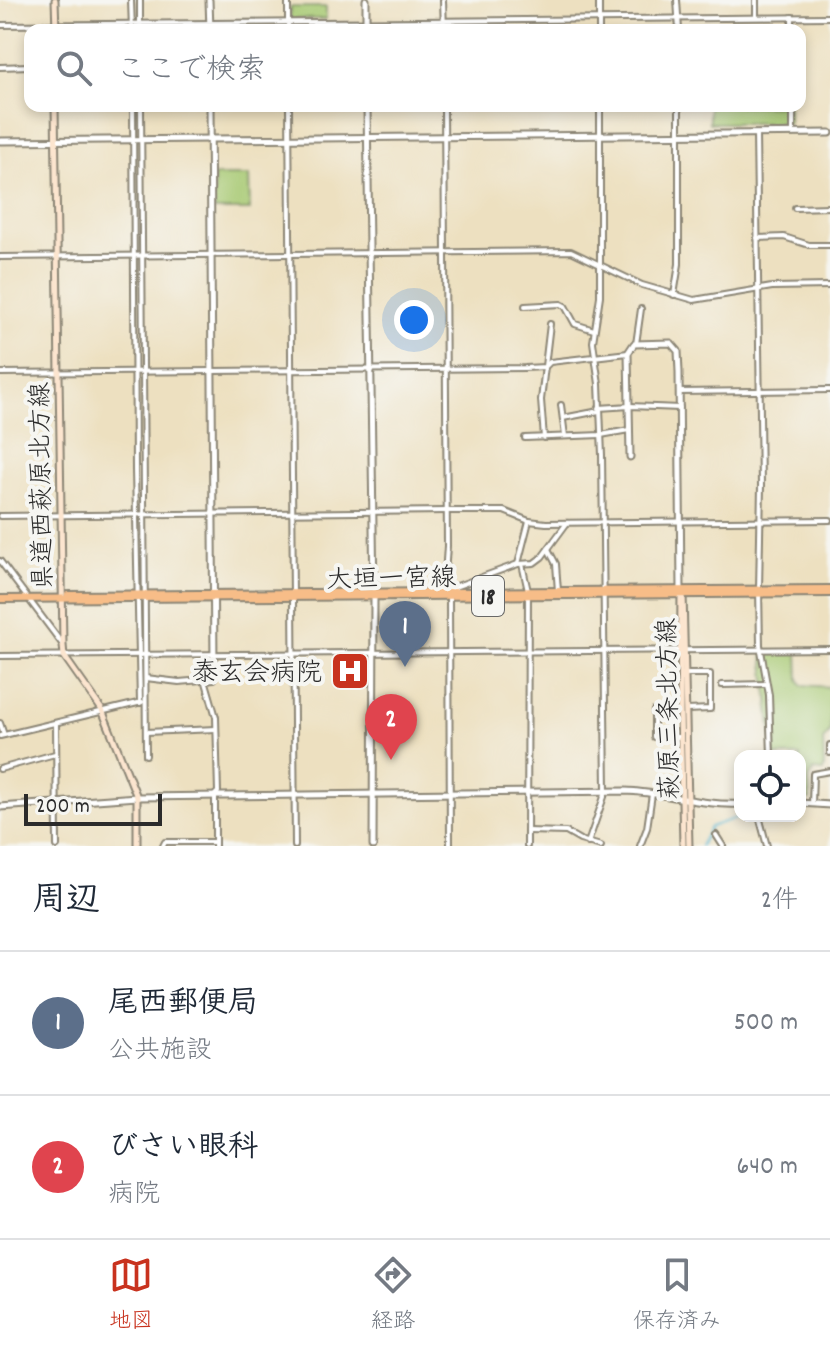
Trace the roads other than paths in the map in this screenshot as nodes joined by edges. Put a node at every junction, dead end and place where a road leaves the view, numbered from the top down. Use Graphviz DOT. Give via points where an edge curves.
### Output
graph roads {
  1 [pos="55,0"];
  2 [pos="131,0"];
  3 [pos="140,0"];
  4 [pos="209,0"];
  5 [pos="288,0"];
  6 [pos="366,0"];
  7 [pos="443,0"];
  8 [pos="599,0"];
  9 [pos="677,0"];
  10 [pos="756,0"];
  11 [pos="679,17"];
  12 [pos="756,17"];
  13 [pos="792,17"];
  14 [pos="830,17"];
  15 [pos="599,19"];
  16 [pos="444,20"];
  17 [pos="366,21"];
  18 [pos="210,22"];
  19 [pos="288,22"];
  20 [pos="56,24"];
  21 [pos="132,24"];
  22 [pos="140,24"];
  23 [pos="182,24"];
  24 [pos="444,24"];
  25 [pos="599,24"];
  26 [pos="679,24"];
  27 [pos="792,24"];
  28 [pos="0,25"];
  29 [pos="24,26"];
  30 [pos="24,66"];
  31 [pos="0,67"];
  32 [pos="55,112"];
  33 [pos="133,112"];
  34 [pos="141,112"];
  35 [pos="210,112"];
  36 [pos="289,112"];
  37 [pos="367,112"];
  38 [pos="444,112"];
  39 [pos="600,112"];
  40 [pos="679,112"];
  41 [pos="793,112"];
  42 [pos="793,133"];
  43 [pos="830,133"];
  44 [pos="679,134"];
  45 [pos="756,134"];
  46 [pos="600,135"];
  47 [pos="368,137"];
  48 [pos="445,137"];
  49 [pos="289,138"];
  50 [pos="142,139"];
  51 [pos="210,139"];
  52 [pos="56,140"];
  53 [pos="133,140"];
  54 [pos="0,141"];
  55 [pos="830,207"];
  56 [pos="795,208"];
  57 [pos="757,238"];
  58 [pos="830,245"];
  59 [pos="369,253"];
  60 [pos="445,253"];
  61 [pos="290,254"];
  62 [pos="212,255"];
  63 [pos="134,256"];
  64 [pos="142,256"];
  65 [pos="0,257"];
  66 [pos="57,257"];
  67 [pos="601,264"];
  68 [pos="830,286"];
  69 [pos="757,289"];
  70 [pos="674,296"];
  71 [pos="525,306"];
  72 [pos="641,309"];
  73 [pos="550,324"];
  74 [pos="594,330"];
  75 [pos="636,344"];
  76 [pos="628,353"];
  77 [pos="594,355"];
  78 [pos="547,365"];
  79 [pos="370,369"];
  80 [pos="447,369"];
  81 [pos="134,371"];
  82 [pos="142,371"];
  83 [pos="290,371"];
  84 [pos="58,372"];
  85 [pos="211,372"];
  86 [pos="0,373"];
  87 [pos="830,390"];
  88 [pos="759,391"];
  89 [pos="680,392"];
  90 [pos="561,405"];
  91 [pos="627,406"];
  92 [pos="680,408"];
  93 [pos="599,410"];
  94 [pos="563,418"];
  95 [pos="629,430"];
  96 [pos="601,435"];
  97 [pos="565,436"];
  98 [pos="525,438"];
  99 [pos="544,438"];
  100 [pos="630,457"];
  101 [pos="447,511"];
  102 [pos="373,512"];
  103 [pos="292,513"];
  104 [pos="140,514"];
  105 [pos="213,514"];
  106 [pos="60,515"];
  107 [pos="0,516"];
  108 [pos="830,520"];
  109 [pos="529,521"];
  110 [pos="680,521"];
  111 [pos="760,521"];
  112 [pos="567,522"];
  113 [pos="603,522"];
  114 [pos="548,549"];
  115 [pos="0,561"];
  116 [pos="520,564"];
  117 [pos="558,591"];
  118 [pos="830,591"];
  119 [pos="604,592"];
  120 [pos="759,592"];
  121 [pos="682,593"];
  122 [pos="449,594"];
  123 [pos="527,594"];
  124 [pos="292,595"];
  125 [pos="374,595"];
  126 [pos="212,596"];
  127 [pos="141,597"];
  128 [pos="0,598"];
  129 [pos="27,598"];
  130 [pos="62,598"];
  131 [pos="63,645"];
  132 [pos="762,649"];
  133 [pos="830,649"];
  134 [pos="682,650"];
  135 [pos="604,651"];
  136 [pos="374,653"];
  137 [pos="450,653"];
  138 [pos="526,653"];
  139 [pos="213,654"];
  140 [pos="292,654"];
  141 [pos="0,656"];
  142 [pos="64,656"];
  143 [pos="142,656"];
  144 [pos="214,666"];
  145 [pos="686,674"];
  146 [pos="146,678"];
  147 [pos="205,679"];
  148 [pos="766,684"];
  149 [pos="722,685"];
  150 [pos="143,702"];
  151 [pos="687,710"];
  152 [pos="680,711"];
  153 [pos="102,712"];
  154 [pos="0,723"];
  155 [pos="56,723"];
  156 [pos="216,729"];
  157 [pos="146,732"];
  158 [pos="2,736"];
  159 [pos="680,737"];
  160 [pos="830,745"];
  161 [pos="771,750"];
  162 [pos="830,753"];
  163 [pos="56,754"];
  164 [pos="146,755"];
  165 [pos="0,769"];
  166 [pos="830,771"];
  167 [pos="606,791"];
  168 [pos="529,792"];
  169 [pos="652,792"];
  170 [pos="451,793"];
  171 [pos="373,794"];
  172 [pos="215,795"];
  173 [pos="294,795"];
  174 [pos="137,797"];
  175 [pos="685,798"];
  176 [pos="57,804"];
  177 [pos="734,804"];
  178 [pos="806,804"];
  179 [pos="812,804"];
  180 [pos="830,805"];
  181 [pos="0,807"];
  182 [pos="761,822"];
  183 [pos="527,831"];
  184 [pos="716,835"];
  185 [pos="588,843"];
  186 [pos="215,844"];
  187 [pos="57,846"];
  188 [pos="137,846"];
  189 [pos="163,846"];
  190 [pos="295,846"];
  191 [pos="373,846"];
  192 [pos="450,846"];
  193 [pos="527,846"];
  194 [pos="601,846"];
  195 [pos="640,846"];
  196 [pos="686,846"];
  197 [pos="723,846"];
  198 [pos="767,846"];
  1 -- 20 [label="main road"];
  2 -- 21 [label="street"];
  3 -- 22 [label="street"];
  4 -- 18 [label="street"];
  5 -- 19 [label="street"];
  6 -- 17 [label="street"];
  7 -- 16 [label="street"];
  8 -- 15 [label="street"];
  9 -- 11 [label="street"];
  10 -- 12 [label="street"];
  11 -- 12 [label="street"];
  11 -- 15 [label="street"];
  11 -- 26 [label="street"];
  12 -- 13 [label="street"];
  13 -- 14 [label="street"];
  13 -- 27 [label="street"];
  15 -- 16 [label="street"];
  15 -- 25 [label="street"];
  16 -- 17 [label="street"];
  16 -- 24 [label="street"];
  17 -- 19 [label="street"];
  18 -- 19 [label="street"];
  18 -- 23 [label="street"];
  28 -- 29 [label="street"];
  30 -- 31 [label="street"];
  32 -- 52 [label="main road, 県道西萩原北方線"];
  33 -- 53 [label="street"];
  34 -- 50 [label="street"];
  35 -- 51 [label="street"];
  36 -- 49 [label="street"];
  37 -- 47 [label="street"];
  38 -- 48 [label="street"];
  39 -- 46 [label="street"];
  40 -- 44 [label="street"];
  41 -- 42 [label="street"];
  42 -- 43 [label="street"];
  42 -- 45 [label="street"];
  44 -- 45 [label="street"];
  44 -- 46 [label="street"];
  44 -- 70 [label="street" via="679,264"];
  45 -- 57 [label="street"];
  46 -- 48 [label="street"];
  46 -- 67 [label="street"];
  47 -- 48 [label="street"];
  47 -- 49 [label="street"];
  47 -- 59 [label="street"];
  48 -- 60 [label="street"];
  49 -- 51 [label="street"];
  49 -- 61 [label="street"];
  50 -- 51 [label="street"];
  50 -- 53 [label="street"];
  50 -- 64 [label="street"];
  51 -- 62 [label="street"];
  52 -- 53 [label="street"];
  52 -- 54 [label="street"];
  52 -- 66 [label="main road, 県道西萩原北方線"];
  53 -- 63 [label="street"];
  55 -- 56 [label="street"];
  57 -- 58 [label="street"];
  57 -- 69 [label="street"];
  59 -- 60 [label="street"];
  59 -- 61 [label="street"];
  59 -- 79 [label="street"];
  60 -- 67 [label="street" via="571,251"];
  60 -- 80 [label="street"];
  61 -- 62 [label="street"];
  61 -- 83 [label="street"];
  62 -- 64 [label="street"];
  62 -- 85 [label="street"];
  63 -- 64 [label="street"];
  63 -- 66 [label="street"];
  63 -- 81 [label="street"];
  64 -- 82 [label="street"];
  65 -- 66 [label="street"];
  66 -- 84 [label="main road, 県道西萩原北方線"];
  67 -- 70 [label="street"];
  67 -- 74 [label="street"];
  68 -- 69 [label="street"];
  69 -- 70 [label="street" via="694,300"];
  69 -- 88 [label="street"];
  71 -- 74 [label="street" via="561,304 575,324"];
  72 -- 75 [label="street"];
  73 -- 78 [label="street"];
  74 -- 77 [label="street"];
  75 -- 76 [label="street"];
  75 -- 89 [label="street" via="675,346"];
  76 -- 77 [label="street"];
  76 -- 91 [label="street"];
  77 -- 78 [label="street"];
  77 -- 93 [label="street"];
  78 -- 80 [label="street"];
  78 -- 99 [label="street"];
  79 -- 80 [label="street"];
  79 -- 83 [label="street"];
  79 -- 102 [label="street"];
  80 -- 101 [label="street"];
  81 -- 82 [label="street"];
  81 -- 84 [label="street"];
  81 -- 104 [label="street"];
  82 -- 85 [label="street"];
  82 -- 104 [label="street"];
  83 -- 85 [label="street"];
  83 -- 103 [label="street"];
  84 -- 86 [label="street"];
  84 -- 106 [label="main road, 県道西萩原北方線"];
  85 -- 105 [label="street"];
  87 -- 88 [label="street"];
  88 -- 89 [label="street"];
  88 -- 111 [label="street"];
  89 -- 92 [label="street"];
  90 -- 94 [label="street"];
  91 -- 92 [label="street"];
  91 -- 93 [label="street"];
  91 -- 95 [label="street"];
  92 -- 110 [label="street"];
  93 -- 94 [label="street"];
  93 -- 96 [label="street"];
  94 -- 97 [label="street"];
  95 -- 96 [label="street"];
  95 -- 100 [label="street"];
  96 -- 97 [label="street"];
  96 -- 113 [label="street"];
  97 -- 99 [label="street"];
  98 -- 99 [label="street"];
  101 -- 102 [label="street"];
  101 -- 109 [label="street" via="504,511"];
  101 -- 122 [label="street"];
  102 -- 103 [label="street"];
  102 -- 125 [label="street"];
  103 -- 105 [label="street"];
  103 -- 124 [label="street"];
  104 -- 105 [label="street"];
  104 -- 106 [label="street"];
  104 -- 127 [label="street"];
  105 -- 126 [label="street"];
  106 -- 107 [label="street"];
  106 -- 130 [label="main road, 県道西萩原北方線"];
  108 -- 111 [label="street"];
  109 -- 112 [label="street"];
  109 -- 116 [label="street"];
  110 -- 111 [label="street"];
  110 -- 113 [label="street"];
  110 -- 121 [label="street"];
  111 -- 120 [label="street"];
  112 -- 113 [label="street"];
  112 -- 114 [label="street"];
  113 -- 119 [label="street"];
  114 -- 116 [label="street" via="534,563"];
  114 -- 117 [label="street" via="556,564"];
  115 -- 129 [label="street"];
  116 -- 122 [label="street" via="457,586"];
  116 -- 123 [label="street"];
  117 -- 119 [label="main road, 大垣一宮線 / 18"];
  117 -- 123 [label="main road, 大垣一宮線 / 18"];
  118 -- 120 [label="main road, 大垣一宮線 / 18"];
  119 -- 121 [label="main road, 大垣一宮線 / 18"];
  119 -- 123 [label="main road, 大垣一宮線 / 18"];
  119 -- 135 [label="street"];
  120 -- 121 [label="main road, 大垣一宮線 / 18"];
  120 -- 132 [label="street"];
  121 -- 134 [label="main road, 萩原三条北方線"];
  122 -- 123 [label="main road, 大垣一宮線 / 18"];
  122 -- 125 [label="main road, 大垣一宮線 / 18"];
  122 -- 137 [label="street"];
  123 -- 138 [label="street"];
  124 -- 125 [label="main road, 大垣一宮線 / 18"];
  124 -- 126 [label="main road, 大垣一宮線 / 18"];
  124 -- 140 [label="street"];
  125 -- 136 [label="street"];
  126 -- 127 [label="main road, 大垣一宮線 / 18"];
  126 -- 139 [label="street"];
  127 -- 130 [label="main road, 大垣一宮線 / 18"];
  127 -- 143 [label="street"];
  128 -- 129 [label="main road, 大垣一宮線 / 18"];
  129 -- 130 [label="main road, 大垣一宮線 / 18"];
  129 -- 131 [label="street"];
  130 -- 131 [label="main road, 県道西萩原北方線"];
  131 -- 142 [label="main road, 県道西萩原北方線"];
  132 -- 133 [label="street"];
  132 -- 134 [label="street"];
  132 -- 148 [label="street"];
  134 -- 135 [label="street"];
  134 -- 145 [label="main road, 萩原三条北方線"];
  134 -- 152 [label="main road, 萩原三条北方線"];
  135 -- 138 [label="street"];
  135 -- 167 [label="street"];
  136 -- 137 [label="street"];
  136 -- 140 [label="street"];
  136 -- 171 [label="street"];
  137 -- 138 [label="street"];
  137 -- 170 [label="street"];
  138 -- 168 [label="street"];
  139 -- 140 [label="street"];
  139 -- 143 [label="street"];
  139 -- 144 [label="street"];
  140 -- 173 [label="street"];
  141 -- 142 [label="street"];
  142 -- 143 [label="street"];
  142 -- 153 [label="main road, 県道西萩原北方線"];
  143 -- 146 [label="street"];
  143 -- 150 [label="street"];
  144 -- 147 [label="street" via="214,679"];
  145 -- 151 [label="main road, 萩原三条北方線"];
  145 -- 151 [label="street" via="710,674 710,709"];
  146 -- 147 [label="street"];
  146 -- 150 [label="street"];
  147 -- 156 [label="street"];
  148 -- 149 [label="street"];
  148 -- 161 [label="street"];
  150 -- 153 [label="street"];
  150 -- 157 [label="street"];
  151 -- 175 [label="main road, 萩原三条北方線"];
  152 -- 159 [label="main road, 萩原三条北方線"];
  152 -- 159 [label="street" via="654,711 654,737"];
  153 -- 155 [label="street"];
  153 -- 174 [label="main road, 県道西萩原北方線"];
  154 -- 158 [label="street"];
  155 -- 158 [label="street"];
  155 -- 163 [label="street"];
  156 -- 157 [label="street"];
  156 -- 172 [label="street"];
  157 -- 164 [label="street"];
  159 -- 175 [label="main road, 萩原三条北方線"];
  160 -- 162 [label="street"];
  163 -- 165 [label="street"];
  163 -- 176 [label="street"];
  166 -- 179 [label="street" via="813,774"];
  167 -- 168 [label="street"];
  167 -- 169 [label="street"];
  167 -- 185 [label="street"];
  168 -- 170 [label="street"];
  168 -- 183 [label="street"];
  169 -- 175 [label="street"];
  169 -- 195 [label="street"];
  170 -- 171 [label="street"];
  170 -- 192 [label="street"];
  171 -- 173 [label="street"];
  171 -- 191 [label="street"];
  172 -- 173 [label="street"];
  172 -- 174 [label="street"];
  172 -- 186 [label="street"];
  173 -- 190 [label="street"];
  174 -- 176 [label="street"];
  174 -- 188 [label="main road, 県道西萩原北方線"];
  175 -- 177 [label="street"];
  175 -- 196 [label="main road, 萩原三条北方線"];
  176 -- 181 [label="street"];
  176 -- 187 [label="street"];
  178 -- 179 [label="street"];
  179 -- 180 [label="street"];
  182 -- 198 [label="street"];
  183 -- 185 [label="street" via="566,832"];
  183 -- 193 [label="street"];
  184 -- 197 [label="street"];
  185 -- 194 [label="street"];
  186 -- 189 [label="street"];
}
